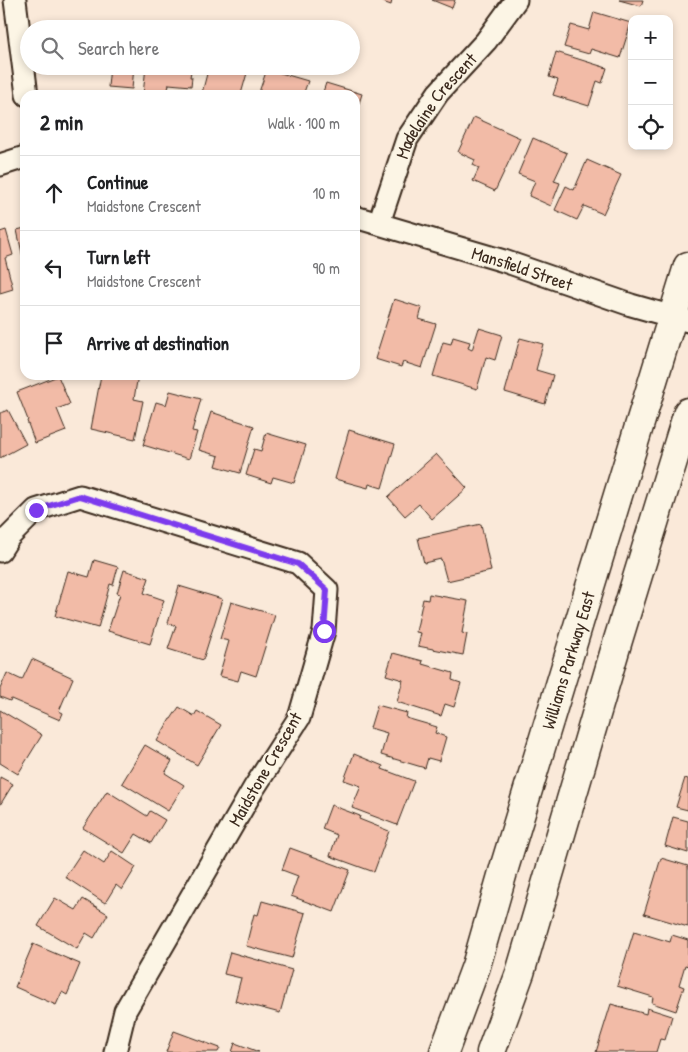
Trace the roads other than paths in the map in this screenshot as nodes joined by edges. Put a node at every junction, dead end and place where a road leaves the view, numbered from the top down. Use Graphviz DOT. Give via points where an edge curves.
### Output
graph roads {
  1 [pos="15,0"];
  2 [pos="516,0"];
  3 [pos="20,40"];
  4 [pos="24,75"];
  5 [pos="26,90"];
  6 [pos="20,159"];
  7 [pos="0,165"];
  8 [pos="360,218"];
  9 [pos="379,223"];
  10 [pos="688,266"];
  11 [pos="680,319"];
  12 [pos="688,412"];
  13 [pos="0,551"];
  14 [pos="116,1052"];
  15 [pos="444,1052"];
  16 [pos="491,1052"];
  1 -- 3 [label="street"];
  2 -- 9 [label="street, Madelaine Crescent" via="486,41 438,93 407,139"];
  4 -- 5 [label="street"];
  6 -- 7 [label="street"];
  8 -- 9 [label="street, Mansfield Street"];
  9 -- 11 [label="street, Mansfield Street"];
  10 -- 11 [label="main road, Williams Parkway East"];
  11 -- 15 [label="main road, Williams Parkway East" via="514,837 476,966"];
  12 -- 16 [label="main road" via="520,973"];
  13 -- 14 [label="street, Maidstone Crescent" via="36,510 80,496 298,564 327,590 324,631 299,718 254,788 125,1011"];
}
